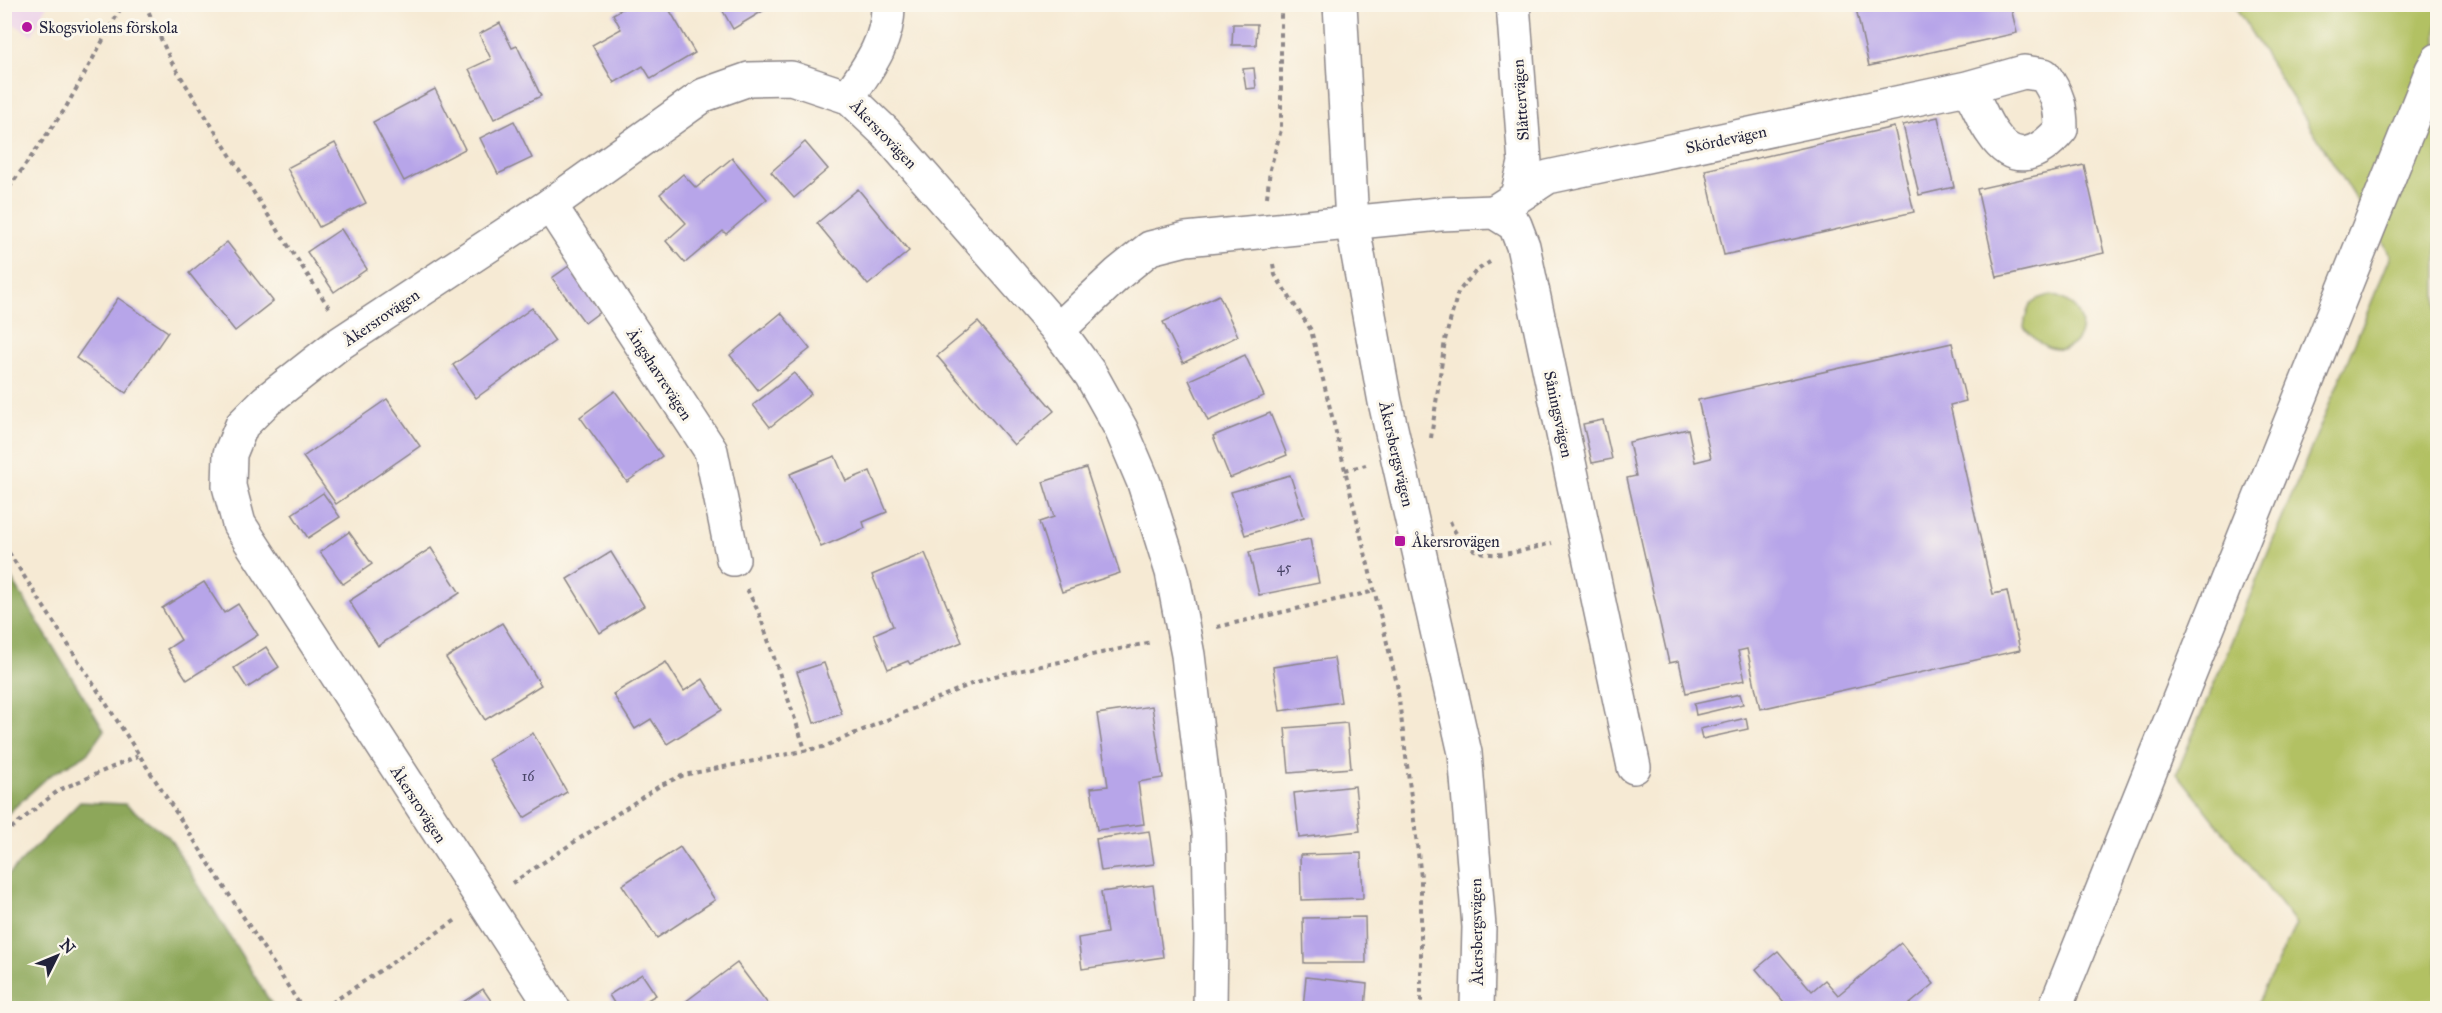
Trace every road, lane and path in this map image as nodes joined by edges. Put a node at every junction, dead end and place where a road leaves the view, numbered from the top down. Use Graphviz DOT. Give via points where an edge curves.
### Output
graph roads {
  1 [pos="123,4"];
  2 [pos="145,4"];
  3 [pos="888,4"];
  4 [pos="1281,4"];
  5 [pos="1340,4"];
  6 [pos="1513,4"];
  7 [pos="2438,60"];
  8 [pos="1967,88"];
  9 [pos="848,97"];
  10 [pos="4,195"];
  11 [pos="1505,204"];
  12 [pos="550,205"];
  13 [pos="1352,222"];
  14 [pos="1269,230"];
  15 [pos="1523,246"];
  16 [pos="1058,330"];
  17 [pos="349,338"];
  18 [pos="1430,449"];
  19 [pos="1449,516"];
  20 [pos="1584,534"];
  21 [pos="4,545"];
  22 [pos="733,559"];
  23 [pos="1375,591"];
  24 [pos="1183,635"];
  25 [pos="806,752"];
  26 [pos="138,756"];
  27 [pos="1634,766"];
  28 [pos="4,834"];
  29 [pos="483,903"];
  30 [pos="302,1008"];
  31 [pos="324,1008"];
  32 [pos="553,1008"];
  33 [pos="1210,1008"];
  34 [pos="1420,1008"];
  35 [pos="1478,1008"];
  36 [pos="2055,1008"];
  1 -- 10 [label="path" via="65,109"];
  2 -- 17 [label="path" via="171,61"];
  3 -- 9 [label="street" via="878,53"];
  4 -- 14 [label="path" via="1281,130 1270,169 1266,207"];
  5 -- 13 [label="street, Åkersbergsvägen"];
  6 -- 11 [label="street, Slåttervägen" via="1525,163"];
  7 -- 36 [label="street"];
  8 -- 11 [label="street, Skördevägen" via="1548,177"];
  9 -- 12 [label="street, Åkersrovägen" via="791,78 749,79 715,91"];
  9 -- 16 [label="street, Åkersrovägen" via="899,147"];
  11 -- 13 [label="street"];
  11 -- 15 [label="street, Såningsvägen"];
  12 -- 17 [label="street, Åkersrovägen"];
  12 -- 22 [label="street, Ängshavrevägen" via="711,451"];
  13 -- 14 [label="street"];
  13 -- 35 [label="street, Åkersbergsvägen" via="1385,402 1465,753 1479,927"];
  14 -- 16 [label="street" via="1186,239 1150,248"];
  14 -- 23 [label="path" via="1275,275 1311,330"];
  15 -- 18 [label="path" via="1476,271 1458,292 1445,340"];
  15 -- 20 [label="street, Såningsvägen"];
  16 -- 24 [label="street, Åkersrovägen" via="1091,375 1121,429 1144,483 1172,572"];
  17 -- 29 [label="street, Åkersrovägen" via="266,400 242,425 230,454 229,486 239,524"];
  19 -- 20 [label="path" via="1463,541 1482,554 1510,554"];
  20 -- 27 [label="street, Såningsvägen"];
  21 -- 26 [label="path"];
  22 -- 25 [label="path" via="759,613"];
  23 -- 24 [label="path"];
  23 -- 34 [label="path" via="1397,684 1420,877"];
  24 -- 25 [label="path" via="995,676"];
  24 -- 33 [label="street, Åkersrovägen" via="1209,832"];
  25 -- 29 [label="path" via="684,776 661,785"];
  26 -- 28 [label="path" via="59,790"];
  26 -- 30 [label="path"];
  29 -- 31 [label="path"];
  29 -- 32 [label="street, Åkersrovägen"];
}
